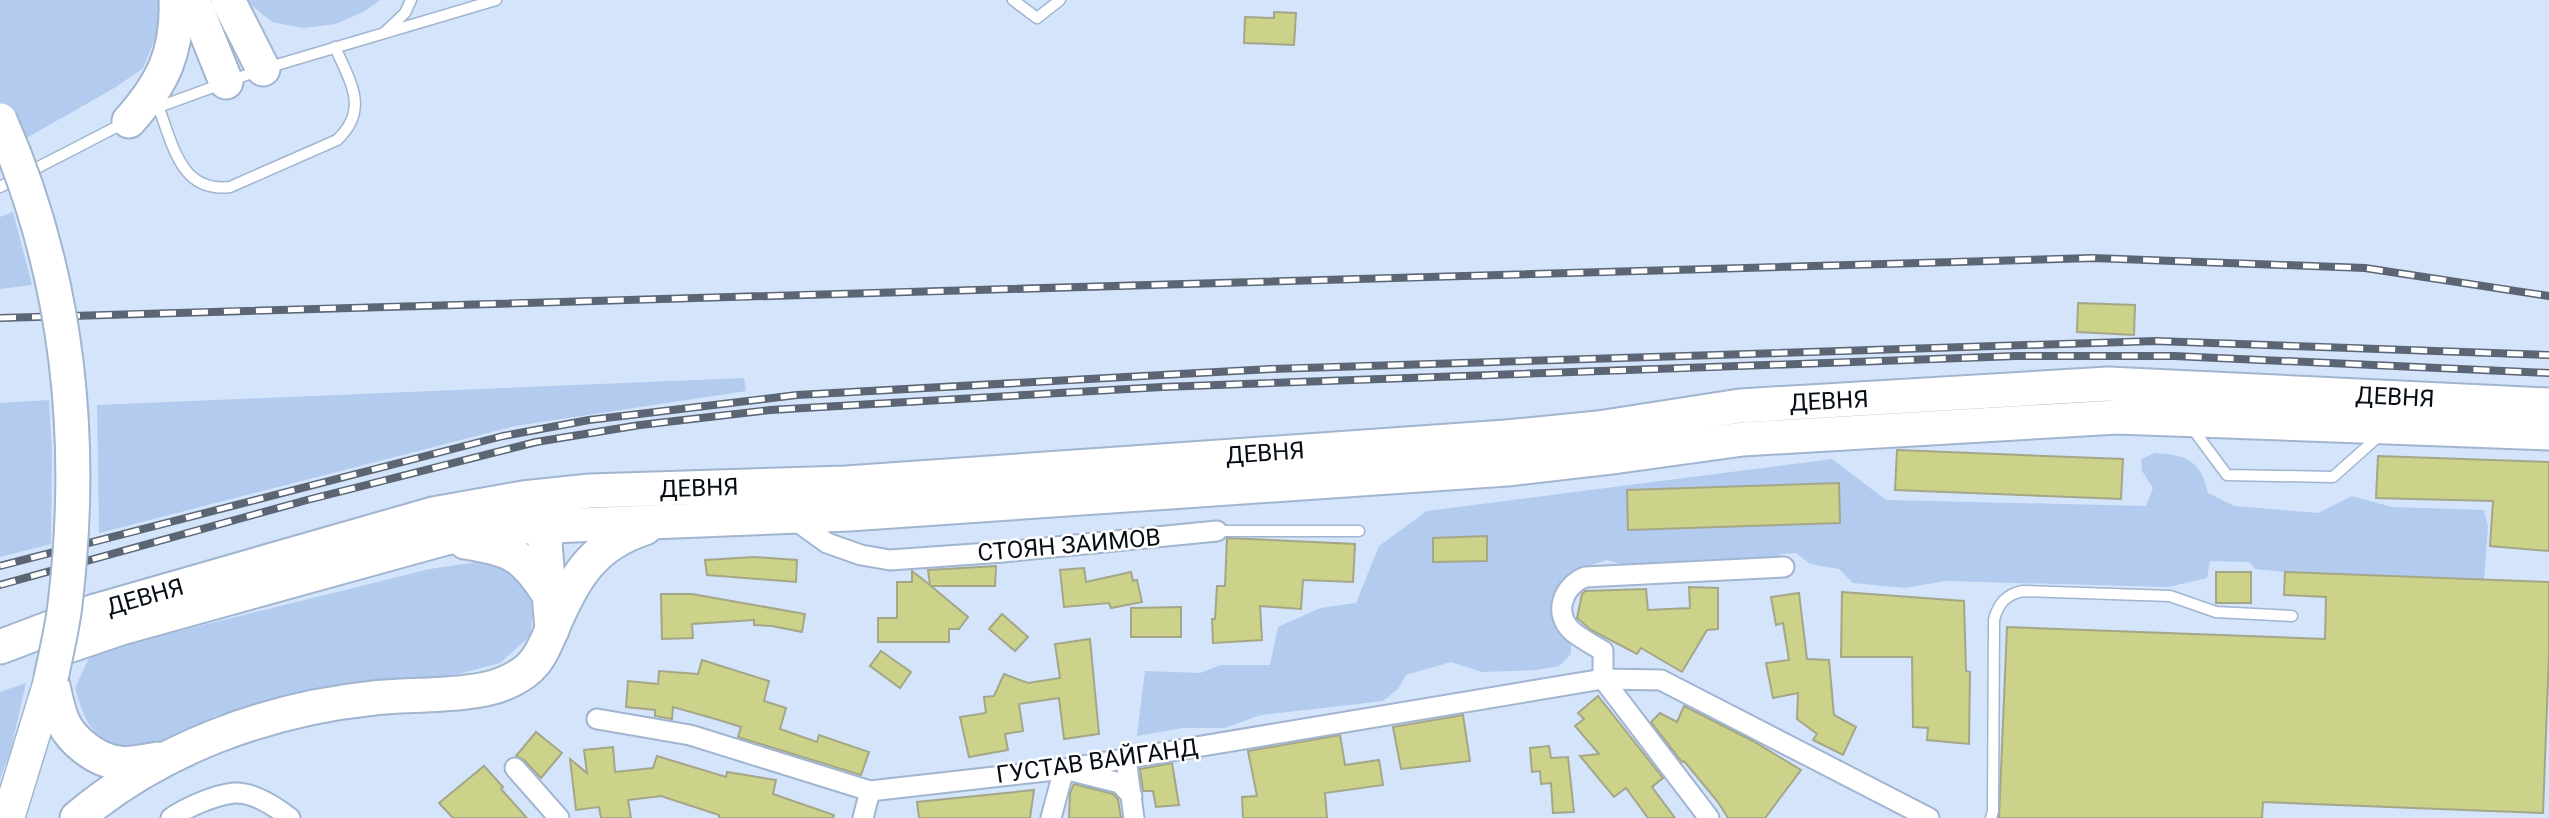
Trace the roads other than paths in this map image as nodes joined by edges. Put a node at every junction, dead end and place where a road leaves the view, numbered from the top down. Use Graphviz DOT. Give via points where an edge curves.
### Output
graph roads {
  1 [pos="176,0"];
  2 [pos="194,0"];
  3 [pos="228,0"];
  4 [pos="411,0"];
  5 [pos="496,0"];
  6 [pos="1013,0"];
  7 [pos="1060,0"];
  8 [pos="382,34"];
  9 [pos="335,47"];
  10 [pos="263,69"];
  11 [pos="226,82"];
  12 [pos="143,113"];
  13 [pos="0,120"];
  14 [pos="0,187"];
  15 [pos="2549,405"];
  16 [pos="2185,419"];
  17 [pos="2390,426"];
  18 [pos="2549,433"];
  19 [pos="590,491"];
  20 [pos="523,498"];
  21 [pos="790,516"];
  22 [pos="664,522"];
  23 [pos="556,523"];
  24 [pos="1217,531"];
  25 [pos="1359,531"];
  26 [pos="446,538"];
  27 [pos="1784,567"];
  28 [pos="559,595"];
  29 [pos="2292,616"];
  30 [pos="0,647"];
  31 [pos="0,669"];
  32 [pos="51,678"];
  33 [pos="1603,680"];
  34 [pos="597,719"];
  35 [pos="167,758"];
  36 [pos="1126,759"];
  37 [pos="515,768"];
  38 [pos="1065,769"];
  39 [pos="870,791"];
  40 [pos="1132,796"];
  41 [pos="8,818"];
  42 [pos="77,818"];
  43 [pos="171,818"];
  44 [pos="290,818"];
  45 [pos="559,818"];
  46 [pos="863,818"];
  47 [pos="1051,818"];
  48 [pos="1134,818"];
  49 [pos="1709,818"];
  50 [pos="1929,818"];
  51 [pos="1991,818"];
  1 -- 12 [label="highway" via="176,27 167,68"];
  2 -- 11 [label="highway"];
  3 -- 10 [label="highway"];
  4 -- 8 [label="lane" via="405,13"];
  5 -- 8 [label="lane"];
  6 -- 7 [label="lane" via="1037,19"];
  8 -- 9 [label="lane"];
  9 -- 10 [label="lane"];
  9 -- 12 [label="lane" via="355,93 353,120 346,131 337,141 230,187 205,186 185,171"];
  10 -- 11 [label="lane"];
  11 -- 12 [label="lane"];
  12 -- 14 [label="lane"];
  13 -- 32 [label="highway, bridge" via="50,267 72,407 73,525 65,607"];
  15 -- 19 [label="highway, ДЕВНЯ" via="2108,384 1740,406 1506,437 846,482"];
  16 -- 17 [label="highway, ДЕВНЯ"];
  16 -- 17 [label="lane" via="2227,475 2333,477"];
  16 -- 21 [label="highway, ДЕВНЯ" via="2117,417 1743,439 1507,468"];
  17 -- 18 [label="highway, ДЕВНЯ"];
  19 -- 20 [label="highway, ДЕВНЯ"];
  19 -- 23 [label="highway"];
  20 -- 23 [label="highway" via="544,508"];
  20 -- 30 [label="highway, ДЕВНЯ" via="433,514 95,611"];
  21 -- 22 [label="highway, ДЕВНЯ"];
  21 -- 24 [label="street, СТОЯН ЗАИМОВ" via="827,543 891,560"];
  22 -- 23 [label="highway, ДЕВНЯ"];
  22 -- 28 [label="highway" via="603,548"];
  23 -- 26 [label="highway, ДЕВНЯ"];
  23 -- 28 [label="highway" via="545,543"];
  24 -- 25 [label="lane, СТОЯН ЗАИМОВ"];
  26 -- 28 [label="highway" via="513,553"];
  26 -- 31 [label="highway, ДЕВНЯ" via="121,628"];
  27 -- 33 [label="street" via="1596,575 1576,581 1563,597 1563,616 1573,631 1603,651"];
  28 -- 35 [label="highway" via="552,631 540,656 527,671 494,688 309,707 228,731"];
  29 -- 51 [label="lane" via="2216,612 2170,596 2023,590 2007,596 1994,620"];
  32 -- 35 [label="highway" via="66,728 100,758 119,763"];
  32 -- 41 [label="main road"];
  33 -- 36 [label="street, ГУСТАВ ВАЙГАНД"];
  33 -- 49 [label="street"];
  33 -- 50 [label="street, ГУСТАВ ВАЙГАНД" via="1661,680"];
  34 -- 39 [label="street, ГУСТАВ ВАЙГАНД" via="690,735"];
  35 -- 42 [label="highway"];
  36 -- 38 [label="street, ГУСТАВ ВАЙГАНД"];
  36 -- 40 [label="street"];
  37 -- 45 [label="street"];
  38 -- 39 [label="street, ГУСТАВ ВАЙГАНД"];
  38 -- 40 [label="street" via="1119,783"];
  38 -- 47 [label="street"];
  39 -- 46 [label="street"];
  40 -- 48 [label="street"];
  43 -- 44 [label="street" via="187,807 235,793 262,799"];
}
